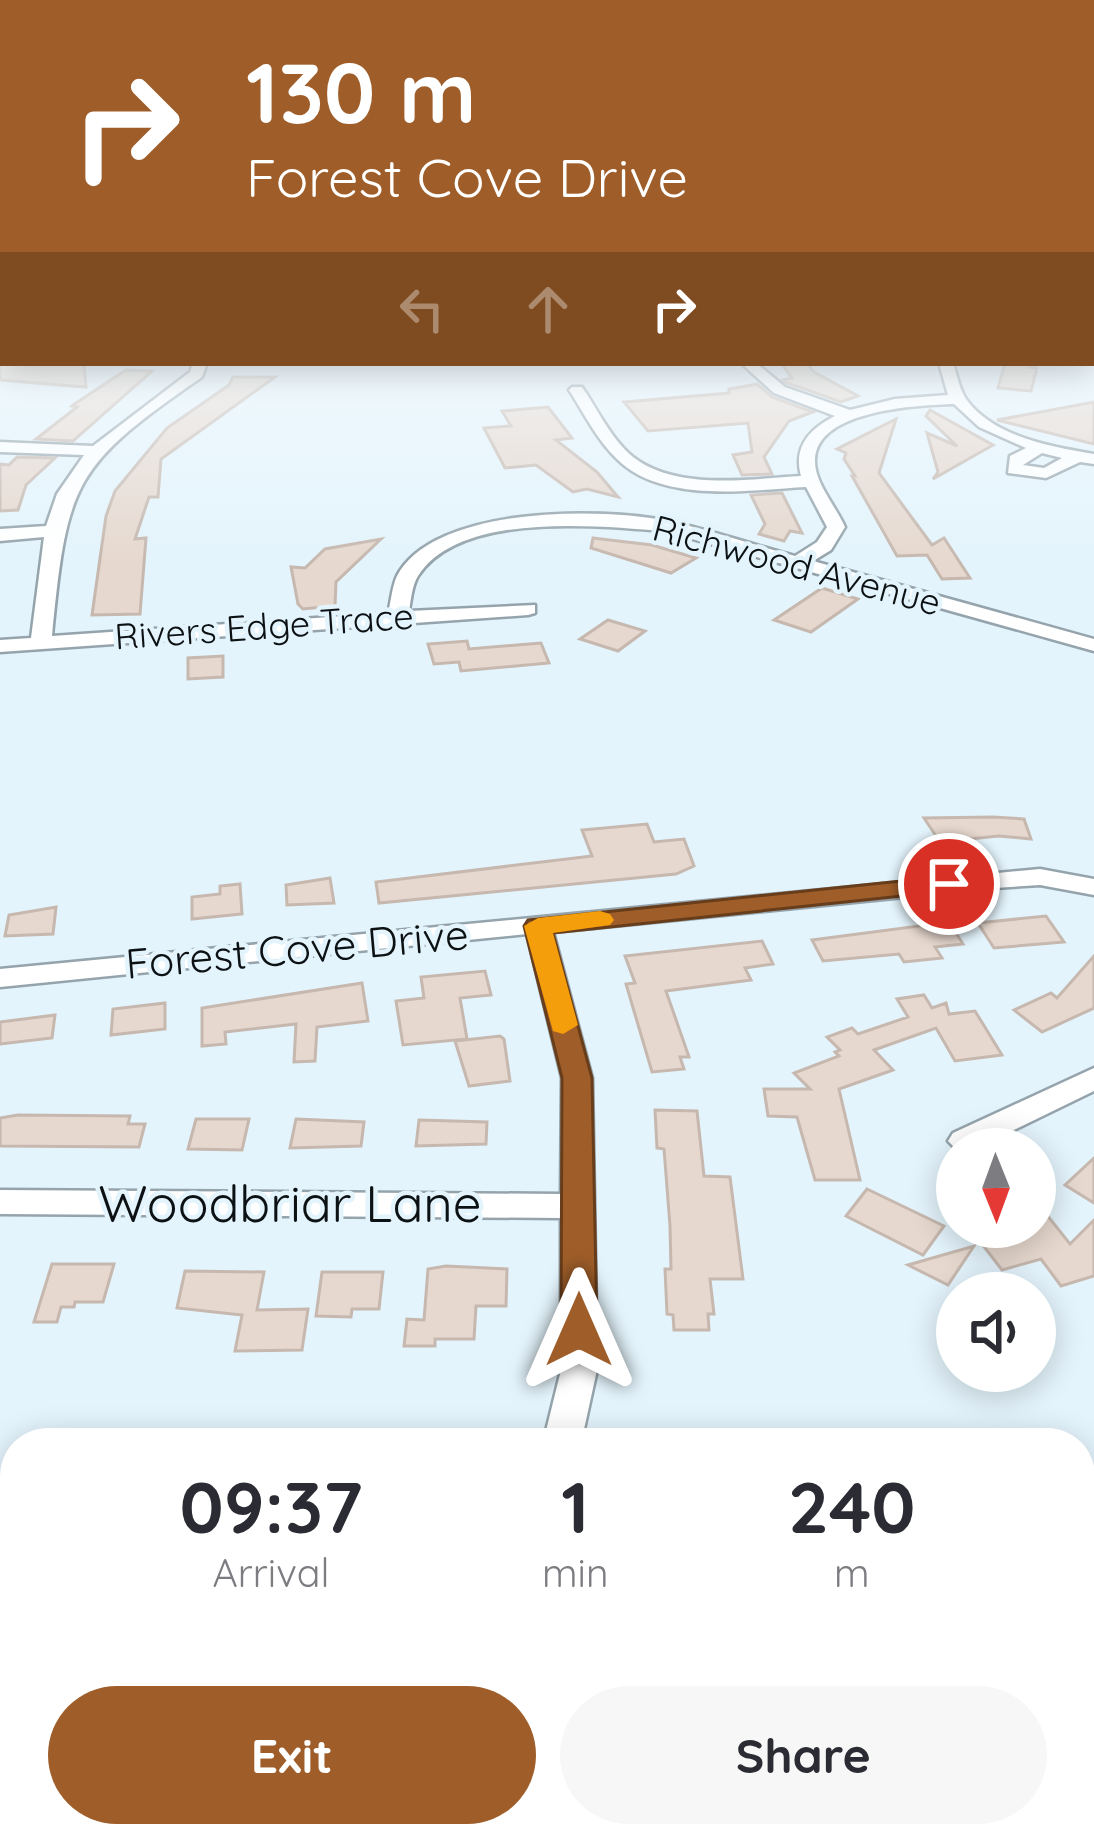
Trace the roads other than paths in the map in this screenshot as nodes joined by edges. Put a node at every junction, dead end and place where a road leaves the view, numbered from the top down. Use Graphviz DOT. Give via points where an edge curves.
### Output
graph roads {
  1 [pos="175,389"];
  2 [pos="780,389"];
  3 [pos="955,389"];
  4 [pos="577,390"];
  5 [pos="958,398"];
  6 [pos="848,415"];
  7 [pos="0,447"];
  8 [pos="1041,447"];
  9 [pos="101,451"];
  10 [pos="1086,458"];
  11 [pos="814,481"];
  12 [pos="56,530"];
  13 [pos="0,535"];
  14 [pos="797,563"];
  15 [pos="528,609"];
  16 [pos="398,614"];
  17 [pos="41,643"];
  18 [pos="1094,645"];
  19 [pos="0,646"];
  20 [pos="1094,886"];
  21 [pos="538,926"];
  22 [pos="0,978"];
  23 [pos="1094,1078"];
  24 [pos="991,1128"];
  25 [pos="0,1202"];
  26 [pos="580,1206"];
  27 [pos="565,1428"];
  1 -- 9 [label="street"];
  2 -- 6 [label="street"];
  3 -- 5 [label="street"];
  4 -- 11 [label="street" via="644,471 708,483"];
  5 -- 6 [label="street"];
  5 -- 8 [label="street" via="996,428"];
  6 -- 11 [label="street" via="808,447"];
  7 -- 9 [label="street"];
  8 -- 10 [label="street"];
  8 -- 10 [label="street" via="1014,469 1046,473"];
  9 -- 12 [label="street" via="70,487"];
  11 -- 14 [label="street" via="836,527"];
  12 -- 13 [label="street"];
  12 -- 17 [label="street"];
  14 -- 16 [label="street, Richwood Avenue" via="665,526 530,521 428,553 402,583"];
  14 -- 18 [label="street, Richwood Avenue"];
  15 -- 16 [label="street, Rivers Edge Trace"];
  16 -- 17 [label="street, Rivers Edge Trace"];
  17 -- 19 [label="street, Rivers Edge Trace"];
  20 -- 21 [label="street, Forest Cove Drive" via="995,880"];
  21 -- 22 [label="street, Forest Cove Drive"];
  21 -- 26 [label="street" via="577,1078"];
  23 -- 24 [label="street"];
  25 -- 26 [label="street, Woodbriar Lane"];
  26 -- 27 [label="street" via="579,1370"];
}
